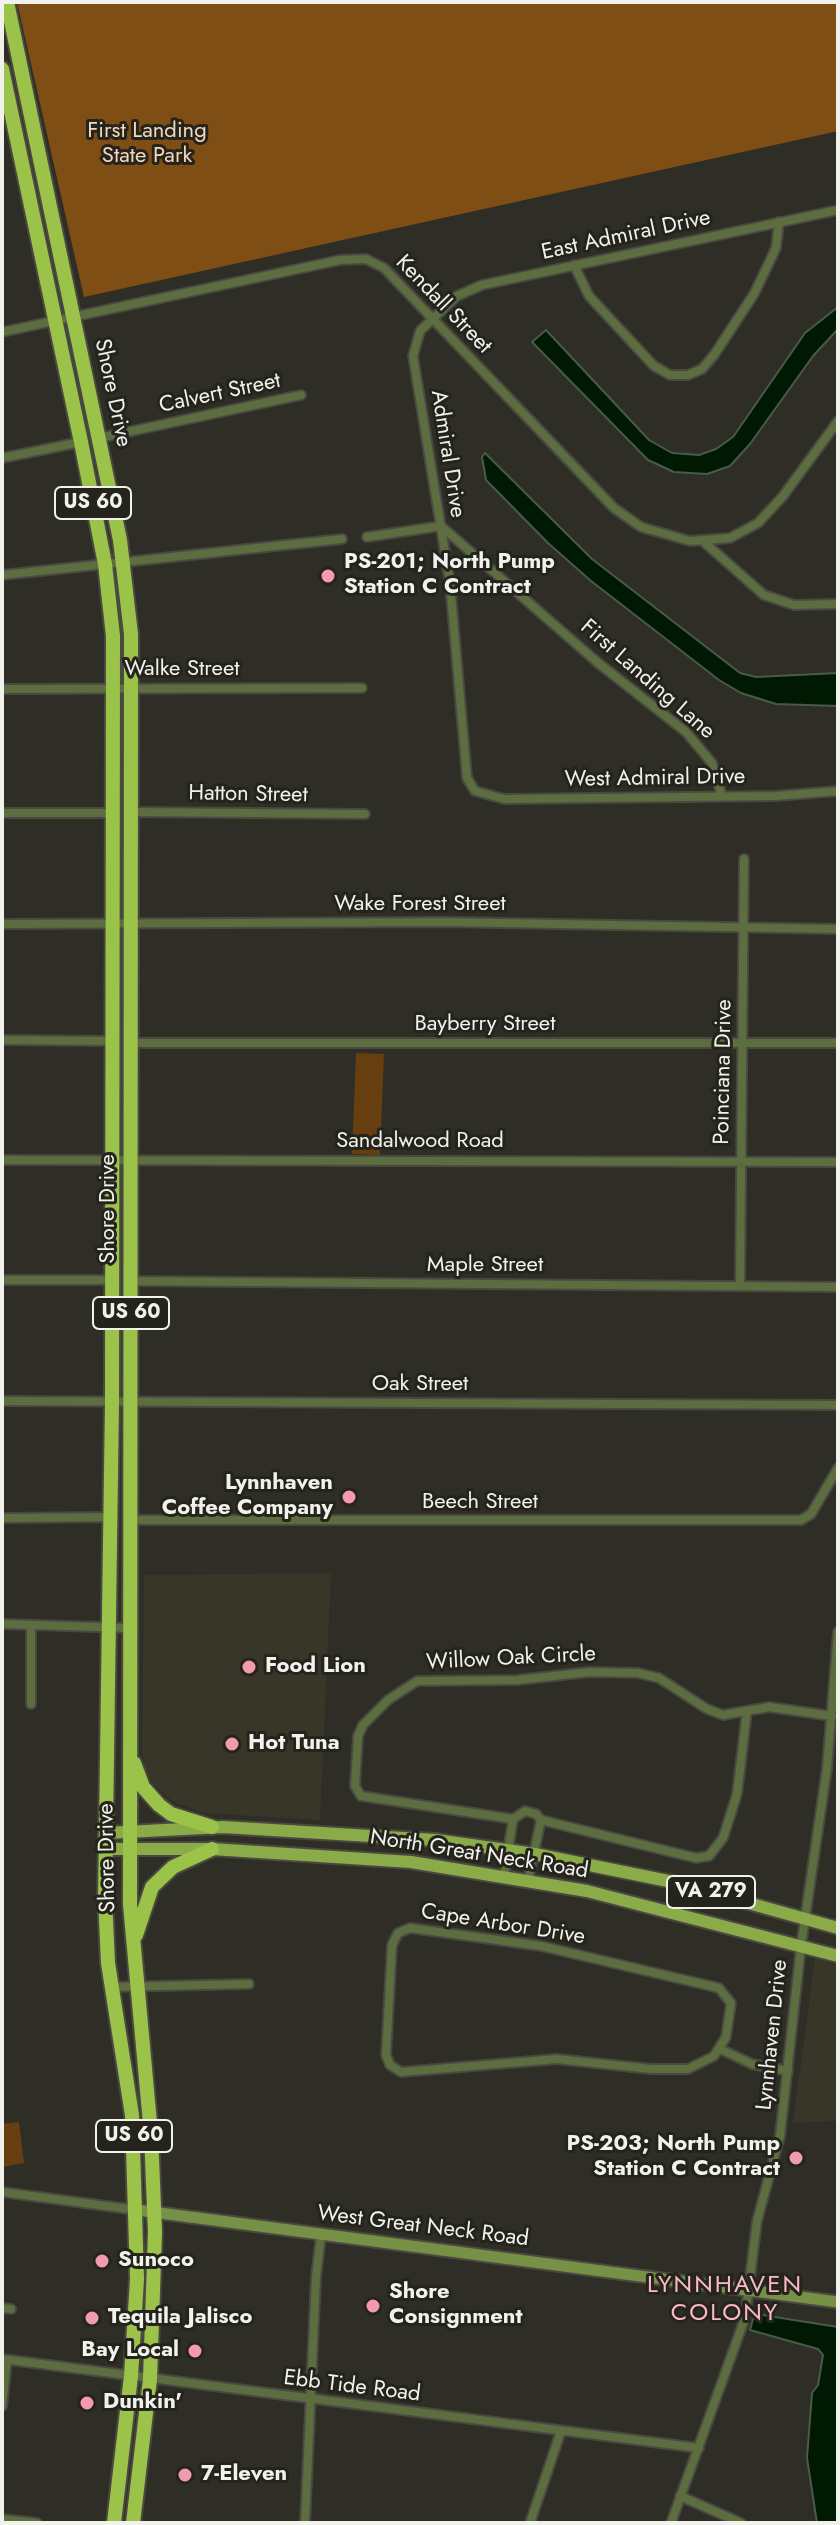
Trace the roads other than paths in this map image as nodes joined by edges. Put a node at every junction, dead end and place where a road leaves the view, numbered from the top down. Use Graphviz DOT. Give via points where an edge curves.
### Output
graph roads {
  1 [pos="7,2"];
  2 [pos="2,69"];
  3 [pos="838,210"];
  4 [pos="779,222"];
  5 [pos="574,265"];
  6 [pos="73,316"];
  7 [pos="432,319"];
  8 [pos="56,321"];
  9 [pos="2,332"];
  10 [pos="301,395"];
  11 [pos="838,421"];
  12 [pos="99,438"];
  13 [pos="81,442"];
  14 [pos="2,458"];
  15 [pos="441,526"];
  16 [pos="367,537"];
  17 [pos="342,539"];
  18 [pos="704,542"];
  19 [pos="123,563"];
  20 [pos="105,564"];
  21 [pos="2,575"];
  22 [pos="838,604"];
  23 [pos="114,688"];
  24 [pos="132,688"];
  25 [pos="362,688"];
  26 [pos="2,689"];
  27 [pos="475,791"];
  28 [pos="838,791"];
  29 [pos="722,796"];
  30 [pos="132,812"];
  31 [pos="2,813"];
  32 [pos="114,813"];
  33 [pos="365,814"];
  34 [pos="744,859"];
  35 [pos="2,924"];
  36 [pos="113,925"];
  37 [pos="131,925"];
  38 [pos="743,928"];
  39 [pos="838,929"];
  40 [pos="2,1040"];
  41 [pos="114,1041"];
  42 [pos="742,1042"];
  43 [pos="132,1043"];
  44 [pos="838,1043"];
  45 [pos="2,1160"];
  46 [pos="113,1160"];
  47 [pos="131,1160"];
  48 [pos="741,1161"];
  49 [pos="838,1162"];
  50 [pos="2,1280"];
  51 [pos="113,1280"];
  52 [pos="131,1281"];
  53 [pos="740,1286"];
  54 [pos="838,1287"];
  55 [pos="2,1401"];
  56 [pos="112,1402"];
  57 [pos="131,1402"];
  58 [pos="838,1405"];
  59 [pos="838,1468"];
  60 [pos="111,1517"];
  61 [pos="2,1518"];
  62 [pos="130,1520"];
  63 [pos="2,1624"];
  64 [pos="31,1625"];
  65 [pos="108,1627"];
  66 [pos="130,1628"];
  67 [pos="838,1632"];
  68 [pos="31,1704"];
  69 [pos="747,1711"];
  70 [pos="832,1716"];
  71 [pos="130,1741"];
  72 [pos="827,1768"];
  73 [pos="838,1769"];
  74 [pos="513,1819"];
  75 [pos="541,1820"];
  76 [pos="212,1827"];
  77 [pos="129,1831"];
  78 [pos="106,1833"];
  79 [pos="129,1848"];
  80 [pos="106,1849"];
  81 [pos="212,1849"];
  82 [pos="508,1849"];
  83 [pos="535,1854"];
  84 [pos="504,1877"];
  85 [pos="528,1880"];
  86 [pos="806,1918"];
  87 [pos="838,1928"];
  88 [pos="801,1946"];
  89 [pos="133,1955"];
  90 [pos="838,1956"];
  91 [pos="249,1984"];
  92 [pos="136,1985"];
  93 [pos="111,1987"];
  94 [pos="720,2049"];
  95 [pos="788,2071"];
  96 [pos="2,2192"];
  97 [pos="137,2210"];
  98 [pos="154,2212"];
  99 [pos="321,2235"];
  100 [pos="750,2291"];
  101 [pos="838,2302"];
  102 [pos="5,2359"];
  103 [pos="131,2376"];
  104 [pos="150,2379"];
  105 [pos="311,2400"];
  106 [pos="2,2406"];
  107 [pos="561,2431"];
  108 [pos="699,2448"];
  109 [pos="680,2496"];
  110 [pos="2,2519"];
  111 [pos="37,2523"];
  112 [pos="114,2523"];
  113 [pos="133,2523"];
  114 [pos="305,2523"];
  115 [pos="530,2523"];
  116 [pos="671,2523"];
  117 [pos="741,2523"];
  1 -- 6 [label="highway, Shore Drive / US 60"];
  2 -- 8 [label="highway, Shore Drive / US 60"];
  3 -- 4 [label="street, East Admiral Drive"];
  4 -- 5 [label="street, East Admiral Drive"];
  4 -- 5 [label="street" via="776,248 754,294 714,355 688,375 670,375 654,366 589,296"];
  5 -- 7 [label="street, East Admiral Drive" via="469,290"];
  6 -- 7 [label="street, Kendall Street" via="356,258 384,268"];
  6 -- 8 [label="street, Kendall Street"];
  6 -- 12 [label="highway, Shore Drive / US 60"];
  7 -- 15 [label="street, Admiral Drive" via="415,339 413,356"];
  7 -- 18 [label="street, Kendall Street" via="614,508 656,533"];
  8 -- 9 [label="street, Kendall Street"];
  8 -- 13 [label="highway, Shore Drive / US 60"];
  10 -- 12 [label="street, Calvert Street"];
  11 -- 18 [label="street" via="767,515 743,532"];
  12 -- 19 [label="highway, Shore Drive / US 60"];
  13 -- 14 [label="street"];
  13 -- 20 [label="highway, Shore Drive / US 60"];
  15 -- 16 [label="street"];
  15 -- 27 [label="street, Admiral Drive" via="458,644 467,778"];
  15 -- 29 [label="street, First Landing Lane" via="686,732 712,763"];
  17 -- 19 [label="street"];
  18 -- 22 [label="street" via="764,595 794,605"];
  19 -- 20 [label="street"];
  19 -- 24 [label="highway, Shore Drive / US 60"];
  20 -- 21 [label="street"];
  20 -- 23 [label="highway, Shore Drive / US 60"];
  23 -- 24 [label="street, Walke Street"];
  23 -- 26 [label="street, Walke Street"];
  23 -- 32 [label="highway, Shore Drive / US 60"];
  24 -- 25 [label="street, Walke Street"];
  24 -- 30 [label="highway, Shore Drive / US 60"];
  27 -- 29 [label="street, West Admiral Drive" via="504,799"];
  28 -- 29 [label="street, West Admiral Drive"];
  30 -- 33 [label="street, Hatton Street"];
  30 -- 37 [label="highway, Shore Drive / US 60"];
  31 -- 32 [label="street"];
  32 -- 36 [label="highway, Shore Drive / US 60"];
  34 -- 38 [label="street, Poinciana Drive"];
  35 -- 36 [label="street, Wake Forest Street"];
  36 -- 37 [label="street, Wake Forest Street"];
  36 -- 41 [label="highway, Shore Drive / US 60"];
  37 -- 38 [label="street, Wake Forest Street" via="445,922"];
  37 -- 43 [label="highway, Shore Drive / US 60"];
  38 -- 39 [label="street, Wake Forest Street"];
  38 -- 42 [label="street, Poinciana Drive"];
  40 -- 41 [label="street"];
  41 -- 46 [label="highway, Shore Drive / US 60"];
  42 -- 43 [label="street, Bayberry Street"];
  42 -- 44 [label="street, Bayberry Street"];
  42 -- 48 [label="street, Poinciana Drive"];
  43 -- 47 [label="highway, Shore Drive / US 60"];
  45 -- 46 [label="street, Sandalwood Road"];
  46 -- 47 [label="street, Sandalwood Road"];
  46 -- 51 [label="highway, Shore Drive / US 60"];
  47 -- 48 [label="street, Sandalwood Road"];
  47 -- 52 [label="highway, Shore Drive / US 60"];
  48 -- 49 [label="street, Sandalwood Road"];
  48 -- 53 [label="street, Poinciana Drive"];
  50 -- 51 [label="street"];
  51 -- 56 [label="highway, Shore Drive / US 60"];
  52 -- 53 [label="street, Maple Street"];
  52 -- 57 [label="highway, Shore Drive / US 60"];
  53 -- 54 [label="street, Maple Street"];
  55 -- 56 [label="street, Oak Street"];
  56 -- 57 [label="street, Oak Street"];
  56 -- 60 [label="highway, Shore Drive / US 60"];
  57 -- 58 [label="street, Oak Street"];
  57 -- 62 [label="highway, Shore Drive / US 60"];
  59 -- 62 [label="street, Beech Street" via="807,1518 782,1521"];
  60 -- 61 [label="street"];
  60 -- 65 [label="highway, Shore Drive / US 60"];
  62 -- 66 [label="highway, Shore Drive / US 60"];
  63 -- 64 [label="street"];
  64 -- 65 [label="street"];
  64 -- 68 [label="street"];
  65 -- 66 [label="street"];
  65 -- 78 [label="highway, Shore Drive / US 60"];
  66 -- 71 [label="highway, Shore Drive / US 60"];
  67 -- 70 [label="street, Lynnhaven Drive"];
  69 -- 70 [label="street, Willow Oak Circle" via="769,1707"];
  69 -- 74 [label="street, Willow Oak Circle" via="715,1713 646,1674 568,1673 517,1680 417,1681 363,1725 355,1786 361,1796"];
  69 -- 75 [label="street, Willow Oak Circle" via="734,1807 718,1848 709,1856 696,1858"];
  70 -- 72 [label="street, Lynnhaven Drive"];
  71 -- 76 [label="highway" via="136,1772 150,1797 171,1814"];
  71 -- 77 [label="highway, Shore Drive / US 60"];
  72 -- 73 [label="street"];
  72 -- 86 [label="street, Lynnhaven Drive"];
  74 -- 75 [label="street, Willow Oak Circle" via="525,1811"];
  74 -- 82 [label="street"];
  75 -- 83 [label="street"];
  76 -- 77 [label="main road, North Great Neck Road / VA 279"];
  76 -- 82 [label="main road, North Great Neck Road / VA 279" via="361,1833"];
  77 -- 78 [label="main road, North Great Neck Road / VA 279"];
  77 -- 79 [label="highway, Shore Drive / US 60"];
  78 -- 80 [label="highway, Shore Drive / US 60"];
  79 -- 80 [label="main road, North Great Neck Road / VA 279"];
  79 -- 81 [label="main road, North Great Neck Road / VA 279"];
  79 -- 89 [label="highway, Shore Drive / US 60"];
  80 -- 93 [label="highway, Shore Drive / US 60"];
  81 -- 84 [label="main road, North Great Neck Road / VA 279" via="371,1857"];
  81 -- 89 [label="highway" via="173,1867 152,1887"];
  82 -- 83 [label="main road, North Great Neck Road / VA 279"];
  82 -- 84 [label="street"];
  83 -- 85 [label="street"];
  83 -- 86 [label="main road, North Great Neck Road / VA 279" via="673,1882"];
  84 -- 85 [label="main road, North Great Neck Road / VA 279"];
  85 -- 88 [label="main road, North Great Neck Road / VA 279" via="631,1900"];
  86 -- 87 [label="main road, North Great Neck Road / VA 279"];
  86 -- 88 [label="street, Lynnhaven Drive"];
  88 -- 90 [label="main road, North Great Neck Road / VA 279"];
  88 -- 95 [label="street, Lynnhaven Drive"];
  89 -- 92 [label="highway, Shore Drive / US 60"];
  91 -- 92 [label="street"];
  92 -- 93 [label="street"];
  92 -- 98 [label="highway, Shore Drive / US 60"];
  93 -- 97 [label="highway, Shore Drive / US 60" via="132,2115"];
  94 -- 94 [label="street, Cape Arbor Drive" via="731,2010 728,1996 719,1988 541,1946 447,1932 404,1929 392,1945 386,2055 401,2072 557,2059 688,2069"];
  94 -- 95 [label="street" via="752,2064"];
  95 -- 100 [label="street, Lynnhaven Drive" via="780,2136 757,2221"];
  96 -- 97 [label="street, West Great Neck Road"];
  97 -- 98 [label="street, West Great Neck Road"];
  97 -- 103 [label="highway, Shore Drive / US 60"];
  98 -- 99 [label="street, West Great Neck Road"];
  98 -- 104 [label="highway, Shore Drive / US 60"];
  99 -- 100 [label="street, West Great Neck Road"];
  99 -- 105 [label="street"];
  100 -- 101 [label="street, West Great Neck Road"];
  100 -- 108 [label="street, Lynnhaven Drive"];
  102 -- 103 [label="street, Ebb Tide Road"];
  102 -- 106 [label="street"];
  103 -- 104 [label="street, Ebb Tide Road"];
  103 -- 112 [label="highway, Shore Drive / US 60"];
  104 -- 105 [label="street, Ebb Tide Road"];
  104 -- 113 [label="highway, Shore Drive / US 60"];
  105 -- 107 [label="street, Ebb Tide Road"];
  105 -- 114 [label="street"];
  107 -- 108 [label="street, Ebb Tide Road"];
  107 -- 115 [label="street"];
  108 -- 109 [label="street, Lynnhaven Drive"];
  109 -- 116 [label="street, Lynnhaven Drive"];
  109 -- 117 [label="street"];
  110 -- 111 [label="street"];
}
